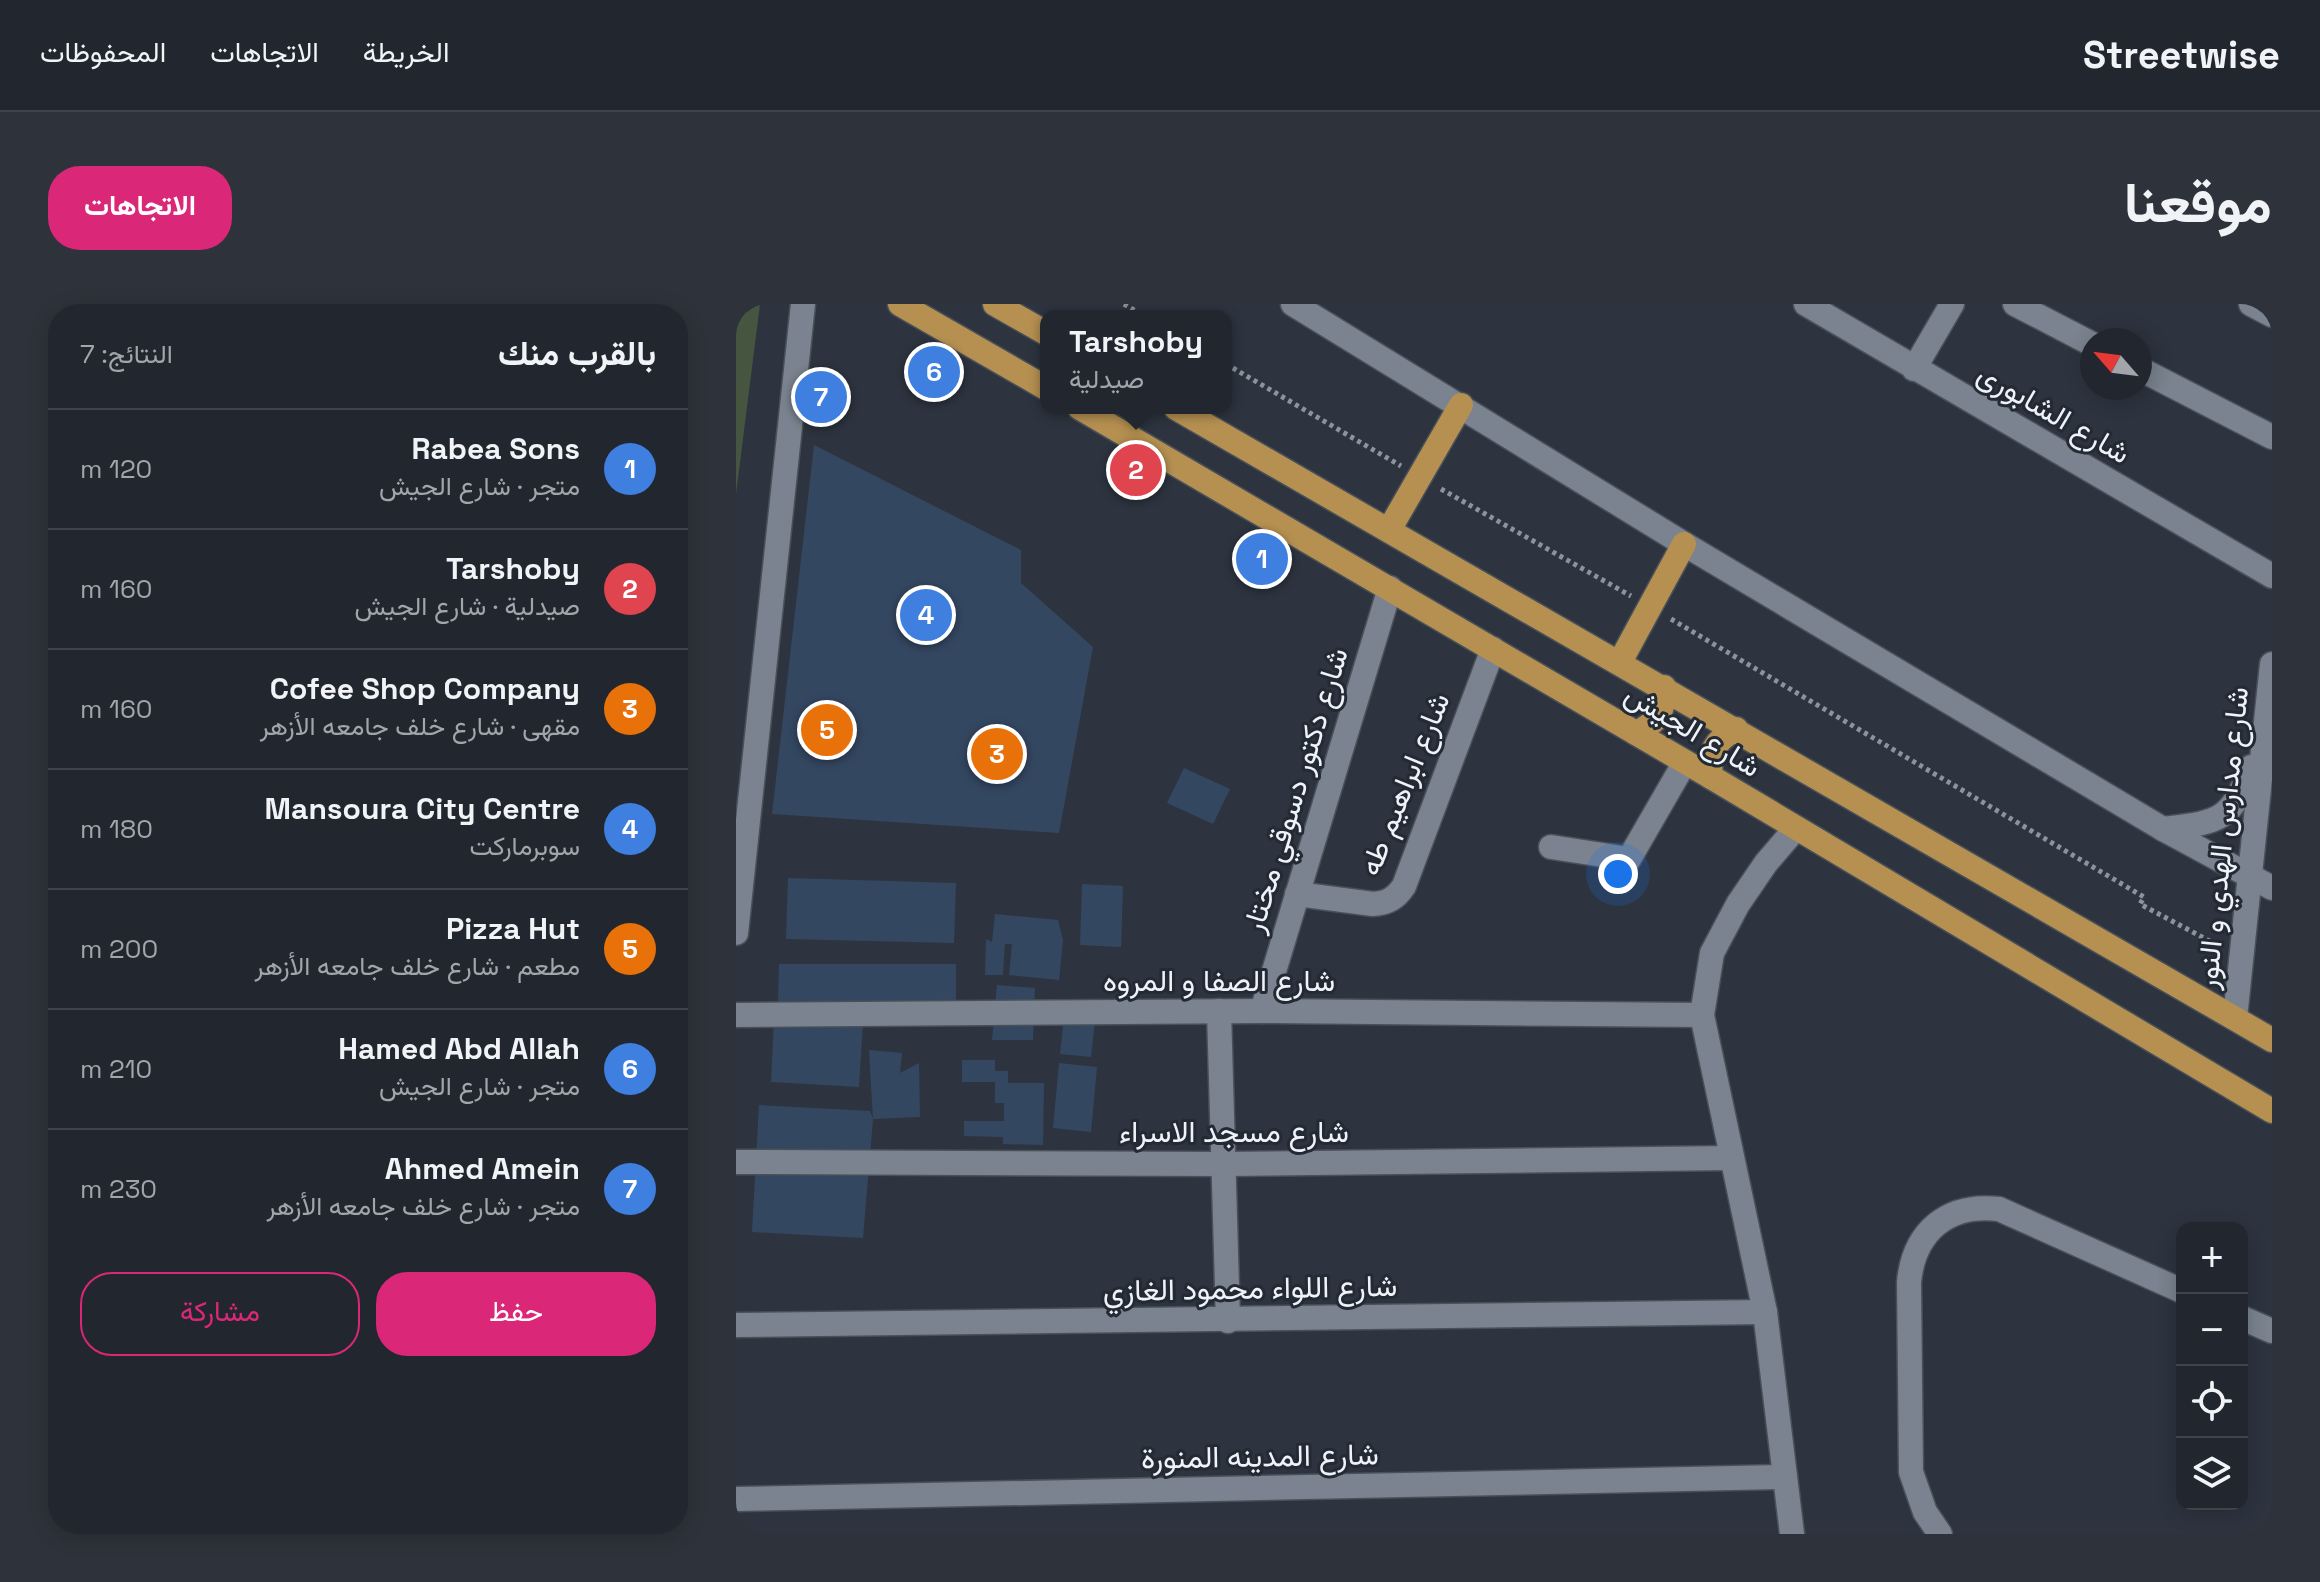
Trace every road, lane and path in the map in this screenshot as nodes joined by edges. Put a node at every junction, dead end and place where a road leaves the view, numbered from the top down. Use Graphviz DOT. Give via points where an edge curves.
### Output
graph roads {
  1 [pos="803,304"];
  2 [pos="900,304"];
  3 [pos="995,304"];
  4 [pos="1293,304"];
  5 [pos="1806,304"];
  6 [pos="1952,304"];
  7 [pos="2015,304"];
  8 [pos="2251,304"];
  9 [pos="2272,315"];
  10 [pos="1040,330"];
  11 [pos="2080,338"];
  12 [pos="1232,368"];
  13 [pos="1914,369"];
  14 [pos="2152,375"];
  15 [pos="1040,385"];
  16 [pos="1461,405"];
  17 [pos="1090,414"];
  18 [pos="1186,414"];
  19 [pos="2272,437"];
  20 [pos="1419,477"];
  21 [pos="1389,530"];
  22 [pos="1684,544"];
  23 [pos="2272,576"];
  24 [pos="1390,588"];
  25 [pos="1650,607"];
  26 [pos="1493,649"];
  27 [pos="1620,662"];
  28 [pos="2272,664"];
  29 [pos="1664,687"];
  30 [pos="1736,729"];
  31 [pos="1636,733"];
  32 [pos="2263,735"];
  33 [pos="1685,762"];
  34 [pos="1711,777"];
  35 [pos="1796,828"];
  36 [pos="2163,829"];
  37 [pos="1551,847"];
  38 [pos="2249,874"];
  39 [pos="2272,888"];
  40 [pos="1297,894"];
  41 [pos="736,933"];
  42 [pos="2240,957"];
  43 [pos="1219,1011"];
  44 [pos="1262,1011"];
  45 [pos="736,1015"];
  46 [pos="1702,1015"];
  47 [pos="2235,1018"];
  48 [pos="2272,1040"];
  49 [pos="2272,1111"];
  50 [pos="1732,1158"];
  51 [pos="736,1162"];
  52 [pos="1224,1164"];
  53 [pos="2176,1288"];
  54 [pos="1765,1312"];
  55 [pos="1228,1321"];
  56 [pos="2248,1321"];
  57 [pos="736,1325"];
  58 [pos="2272,1331"];
  59 [pos="1785,1477"];
  60 [pos="736,1499"];
  61 [pos="1792,1534"];
  62 [pos="1940,1534"];
  1 -- 41 [label="street"];
  2 -- 15 [label="main road"];
  3 -- 10 [label="main road"];
  4 -- 16 [label="street"];
  5 -- 13 [label="street, شارع الشابورى"];
  6 -- 13 [label="street"];
  7 -- 11 [label="street"];
  8 -- 9 [label="street"];
  12 -- 20 [label="path"];
  13 -- 23 [label="street, شارع الشابورى"];
  14 -- 19 [label="street"];
  16 -- 20 [label="main road"];
  16 -- 22 [label="street"];
  17 -- 24 [label="main road, شارع الجيش"];
  18 -- 21 [label="main road, شارع الجيش"];
  20 -- 21 [label="main road"];
  20 -- 25 [label="path"];
  21 -- 27 [label="main road, شارع الجيش"];
  22 -- 25 [label="main road"];
  22 -- 36 [label="street"];
  24 -- 26 [label="main road, شارع الجيش"];
  24 -- 40 [label="street, شارع دكتور دسوقي مختار"];
  25 -- 27 [label="main road"];
  25 -- 42 [label="path" via="2144,897 2140,904"];
  26 -- 31 [label="main road, شارع الجيش"];
  26 -- 40 [label="street, شارع ابراهيم طه" via="1397,896 1373,904"];
  27 -- 29 [label="main road, شارع الجيش"];
  28 -- 32 [label="street, شارع مدارس الهدي و النور"];
  29 -- 30 [label="main road, شارع الجيش"];
  29 -- 31 [label="main road" via="1659,716"];
  30 -- 34 [label="main road" via="1713,747"];
  30 -- 47 [label="main road, شارع الجيش"];
  31 -- 33 [label="main road, شارع الجيش"];
  32 -- 36 [label="street" via="2235,804 2205,824"];
  32 -- 38 [label="street, شارع مدارس الهدي و النور"];
  33 -- 34 [label="main road, شارع الجيش"];
  33 -- 37 [label="street" via="1629,859"];
  34 -- 35 [label="main road, شارع الجيش"];
  35 -- 46 [label="street" via="1745,894 1712,953"];
  35 -- 49 [label="main road, شارع الجيش"];
  36 -- 38 [label="street"];
  38 -- 39 [label="street"];
  38 -- 42 [label="street, شارع مدارس الهدي و النور"];
  40 -- 44 [label="street, شارع دكتور دسوقي مختار"];
  42 -- 47 [label="street, شارع مدارس الهدي و النور"];
  43 -- 44 [label="street, شارع الصفا و المروه"];
  43 -- 45 [label="street, شارع الصفا و المروه"];
  43 -- 52 [label="street"];
  44 -- 46 [label="street, شارع الصفا و المروه"];
  46 -- 50 [label="street"];
  47 -- 48 [label="main road, شارع الجيش"];
  50 -- 52 [label="street, شارع مسجد الاسراء"];
  50 -- 54 [label="street"];
  51 -- 52 [label="street, شارع مسجد الاسراء"];
  52 -- 55 [label="street"];
  53 -- 62 [label="street" via="1999,1209 1966,1209 1930,1230 1910,1265 1909,1450 1916,1493"];
  54 -- 55 [label="street, شارع اللواء محمود الغازي"];
  54 -- 59 [label="street"];
  55 -- 57 [label="street, شارع اللواء محمود الغازي"];
  56 -- 58 [label="street"];
  59 -- 60 [label="street, شارع المدينه المنورة"];
  59 -- 61 [label="street"];
}
